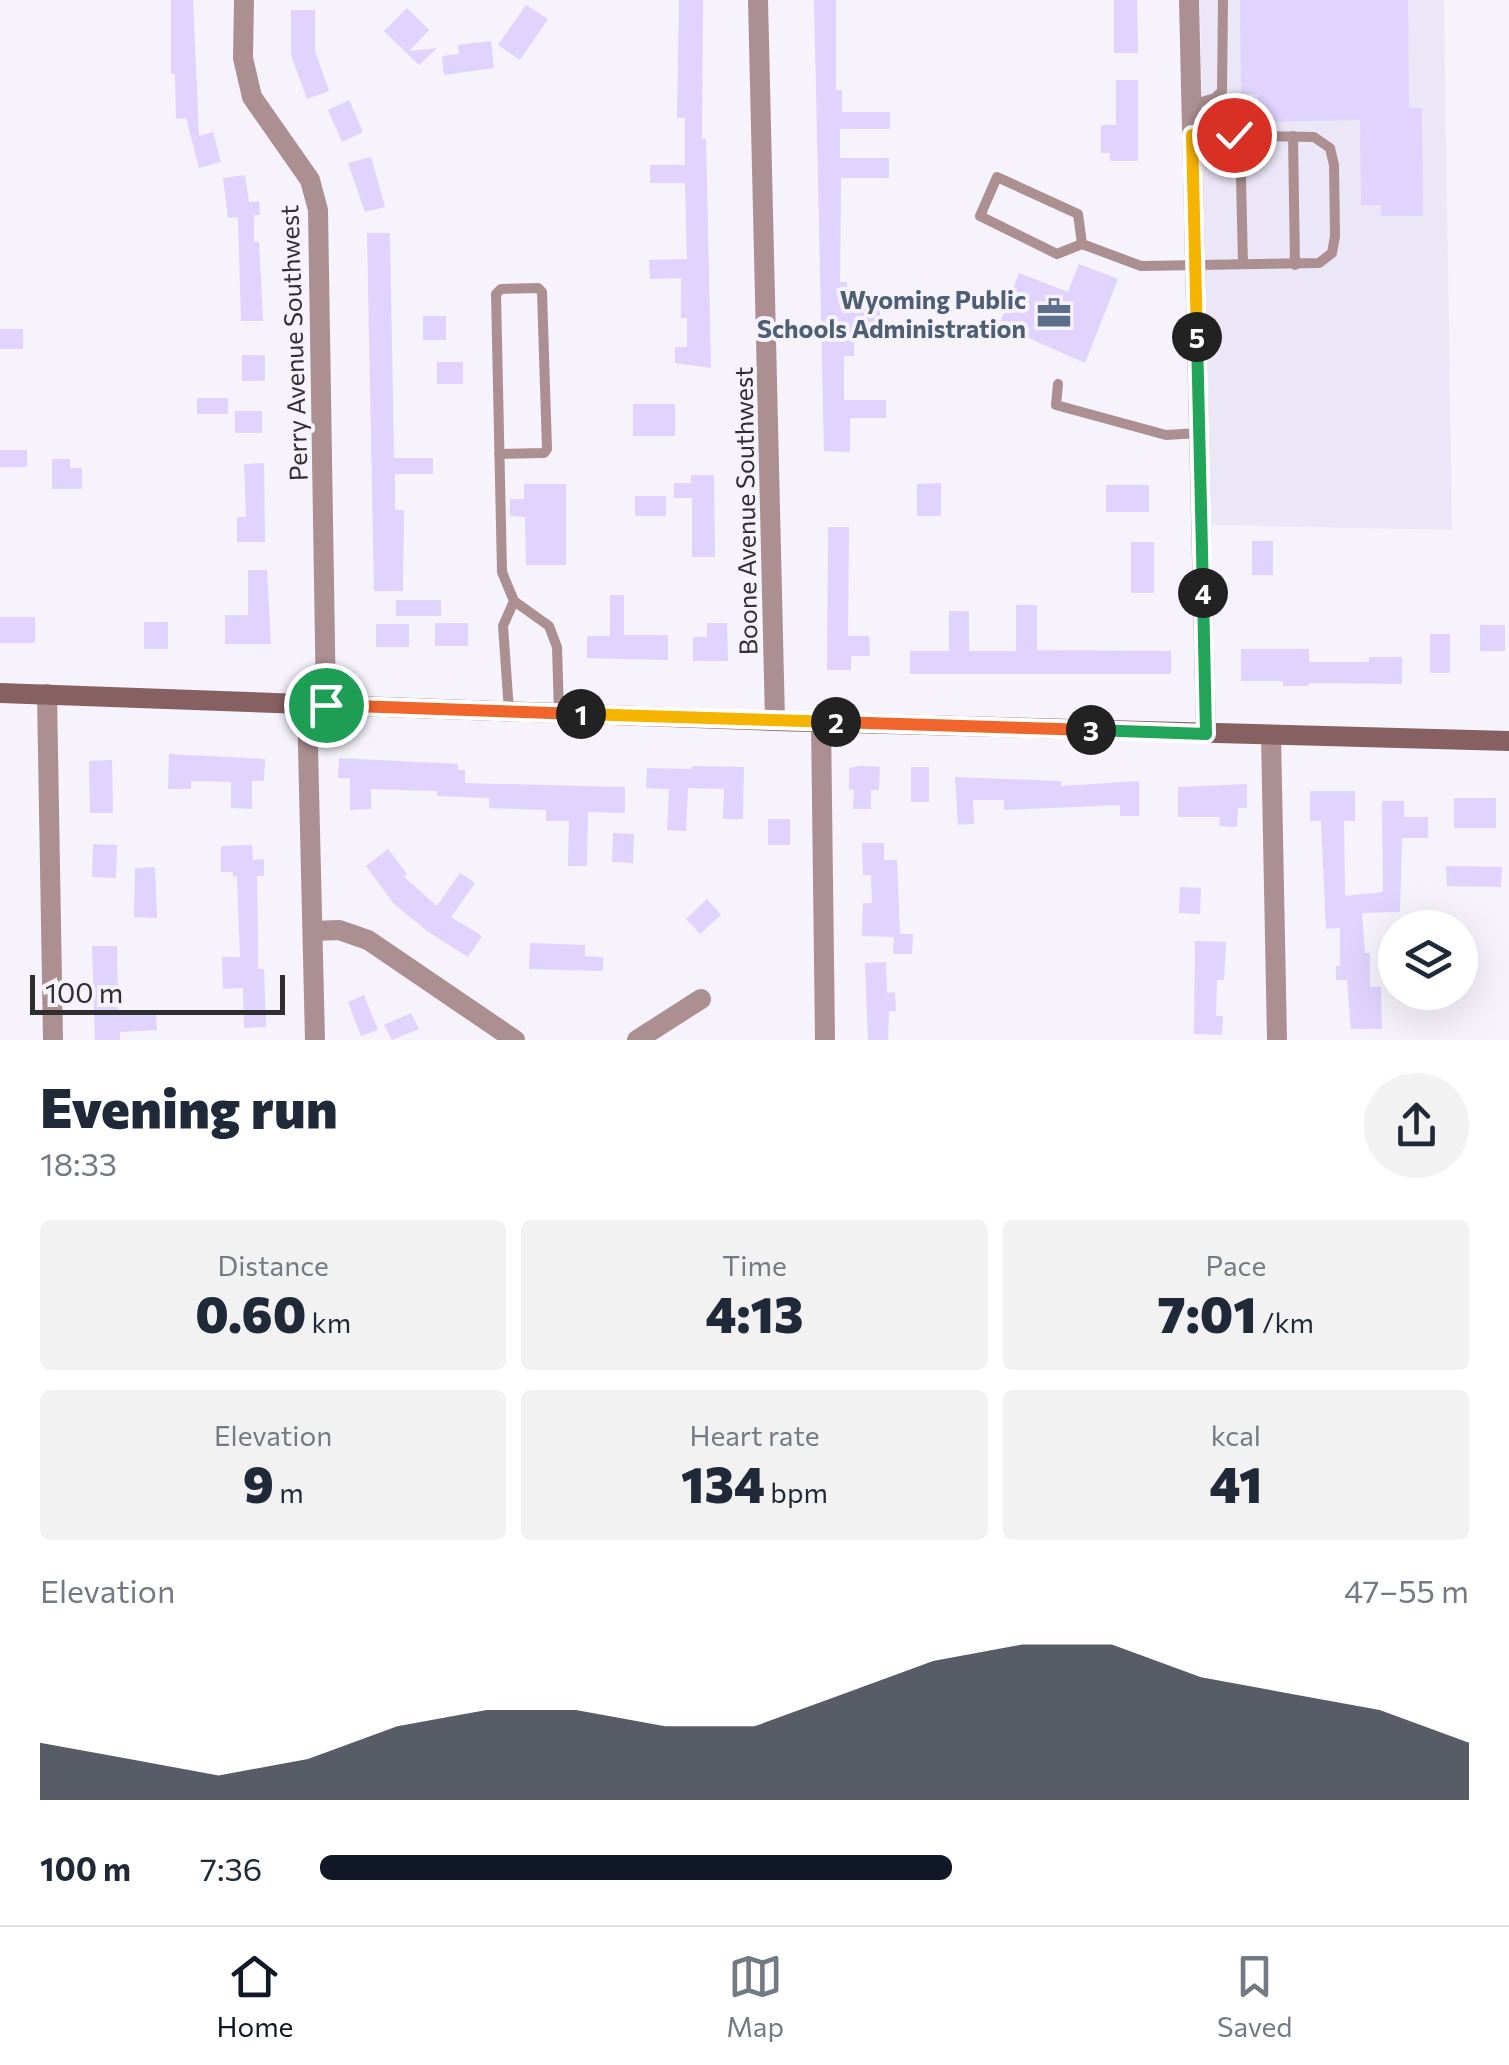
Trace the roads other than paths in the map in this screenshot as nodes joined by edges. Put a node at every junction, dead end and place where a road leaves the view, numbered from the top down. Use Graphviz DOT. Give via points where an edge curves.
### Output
graph roads {
  1 [pos="244,0"];
  2 [pos="758,0"];
  3 [pos="1189,0"];
  4 [pos="1223,0"];
  5 [pos="1191,105"];
  6 [pos="1192,135"];
  7 [pos="1240,135"];
  8 [pos="1294,136"];
  9 [pos="1082,244"];
  10 [pos="1243,264"];
  11 [pos="1295,265"];
  12 [pos="1195,267"];
  13 [pos="1058,384"];
  14 [pos="1199,434"];
  15 [pos="499,454"];
  16 [pos="514,601"];
  17 [pos="0,693"];
  18 [pos="47,694"];
  19 [pos="316,705"];
  20 [pos="508,711"];
  21 [pos="559,713"];
  22 [pos="775,721"];
  23 [pos="820,722"];
  24 [pos="1206,734"];
  25 [pos="1271,735"];
  26 [pos="1509,741"];
  27 [pos="313,931"];
  28 [pos="701,999"];
  29 [pos="53,1040"];
  30 [pos="315,1040"];
  31 [pos="515,1040"];
  32 [pos="637,1040"];
  33 [pos="825,1040"];
  34 [pos="1277,1040"];
  1 -- 19 [label="street, Perry Avenue Southwest" via="243,58 252,97 310,180 318,210"];
  2 -- 22 [label="street, Boone Avenue Southwest"];
  3 -- 5 [label="street"];
  4 -- 5 [label="lane" via="1222,91"];
  5 -- 6 [label="street"];
  6 -- 7 [label="lane"];
  6 -- 12 [label="street"];
  7 -- 8 [label="lane"];
  7 -- 10 [label="lane"];
  8 -- 11 [label="lane"];
  8 -- 11 [label="lane" via="1314,137 1330,148 1336,236 1332,253 1319,263"];
  9 -- 9 [label="lane" via="1057,254 980,216 997,177 1078,214"];
  9 -- 12 [label="lane" via="1141,266"];
  10 -- 11 [label="lane"];
  10 -- 12 [label="lane"];
  12 -- 14 [label="street"];
  13 -- 14 [label="lane" via="1056,405 1166,435"];
  14 -- 24 [label="street"];
  15 -- 15 [label="lane" via="496,294 538,288 548,449"];
  15 -- 16 [label="lane" via="502,572"];
  16 -- 20 [label="lane" via="503,626"];
  16 -- 21 [label="lane" via="549,626 557,647"];
  17 -- 18 [label="street"];
  18 -- 19 [label="street"];
  18 -- 29 [label="street"];
  19 -- 20 [label="street"];
  19 -- 27 [label="street, Perry Avenue Southwest"];
  20 -- 21 [label="street"];
  21 -- 22 [label="street"];
  22 -- 23 [label="street"];
  23 -- 24 [label="street"];
  23 -- 33 [label="street"];
  24 -- 25 [label="street"];
  25 -- 26 [label="street"];
  25 -- 34 [label="street"];
  27 -- 30 [label="street, Perry Avenue Southwest"];
  27 -- 31 [label="street" via="339,930 368,940"];
  28 -- 32 [label="street"];
}
